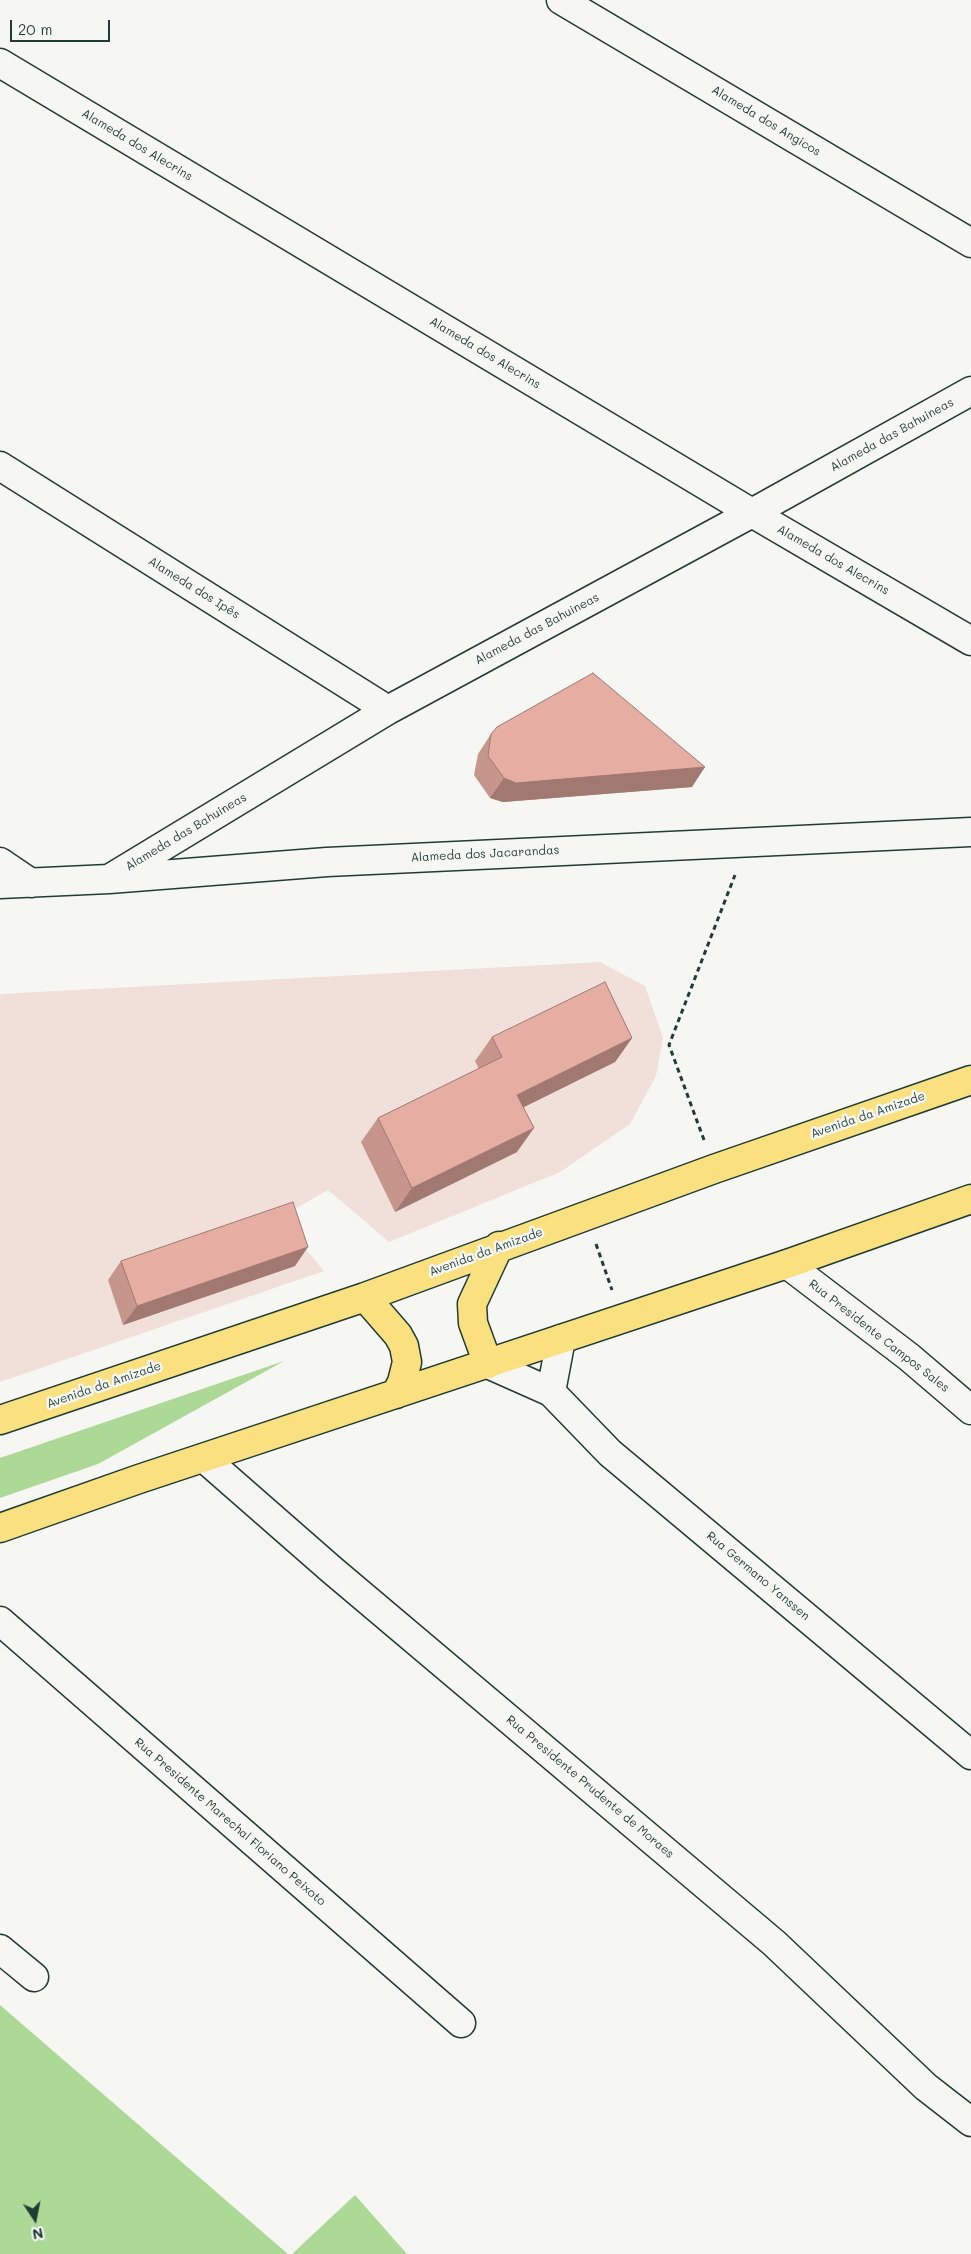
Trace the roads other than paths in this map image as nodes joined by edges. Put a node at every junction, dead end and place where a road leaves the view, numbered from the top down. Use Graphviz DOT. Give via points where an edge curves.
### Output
graph roads {
  1 [pos="562,0"];
  2 [pos="0,63"];
  3 [pos="971,243"];
  4 [pos="971,391"];
  5 [pos="0,466"];
  6 [pos="752,513"];
  7 [pos="971,642"];
  8 [pos="388,710"];
  9 [pos="971,832"];
  10 [pos="0,862"];
  11 [pos="110,879"];
  12 [pos="31,883"];
  13 [pos="0,884"];
  14 [pos="971,1080"];
  15 [pos="971,1199"];
  16 [pos="499,1246"];
  17 [pos="787,1264"];
  18 [pos="365,1297"];
  19 [pos="561,1339"];
  20 [pos="488,1364"];
  21 [pos="551,1392"];
  22 [pos="396,1394"];
  23 [pos="971,1410"];
  24 [pos="0,1420"];
  25 [pos="204,1458"];
  26 [pos="0,1528"];
  27 [pos="0,1620"];
  28 [pos="971,1755"];
  29 [pos="0,1949"];
  30 [pos="34,1977"];
  31 [pos="461,2023"];
  32 [pos="971,2122"];
  1 -- 3 [label="street, Alameda dos Angicos"];
  2 -- 6 [label="street, Alameda dos Alecrins"];
  4 -- 6 [label="street, Alameda das Bahuineas"];
  5 -- 8 [label="street, Alameda dos Ipês"];
  6 -- 7 [label="street, Alameda dos Alecrins"];
  6 -- 8 [label="street, Alameda das Bahuineas"];
  8 -- 11 [label="street, Alameda das Bahuineas"];
  9 -- 11 [label="street, Alameda dos Jacarandas" via="327,862"];
  10 -- 12 [label="street"];
  11 -- 12 [label="street, Alameda dos Jacarandas"];
  12 -- 13 [label="street, Alameda dos Jacarandas"];
  14 -- 16 [label="main road, Avenida da Amizade"];
  15 -- 17 [label="main road"];
  16 -- 18 [label="main road, Avenida da Amizade"];
  16 -- 20 [label="main road" via="472,1304 474,1324"];
  17 -- 19 [label="main road"];
  17 -- 23 [label="street, Rua Presidente Campos Sales"];
  18 -- 22 [label="main road" via="404,1346 407,1362"];
  18 -- 24 [label="main road, Avenida da Amizade"];
  19 -- 20 [label="main road"];
  19 -- 21 [label="street"];
  20 -- 21 [label="street, Rua Germano Yanssen"];
  20 -- 22 [label="main road"];
  21 -- 28 [label="street, Rua Germano Yanssen" via="610,1453"];
  22 -- 25 [label="main road"];
  25 -- 26 [label="main road"];
  25 -- 32 [label="street, Rua Presidente Prudente de Moraes" via="774,1943 926,2087"];
  27 -- 31 [label="street, Rua Presidente Marechal Floriano Peixoto"];
  29 -- 30 [label="street"];
}
